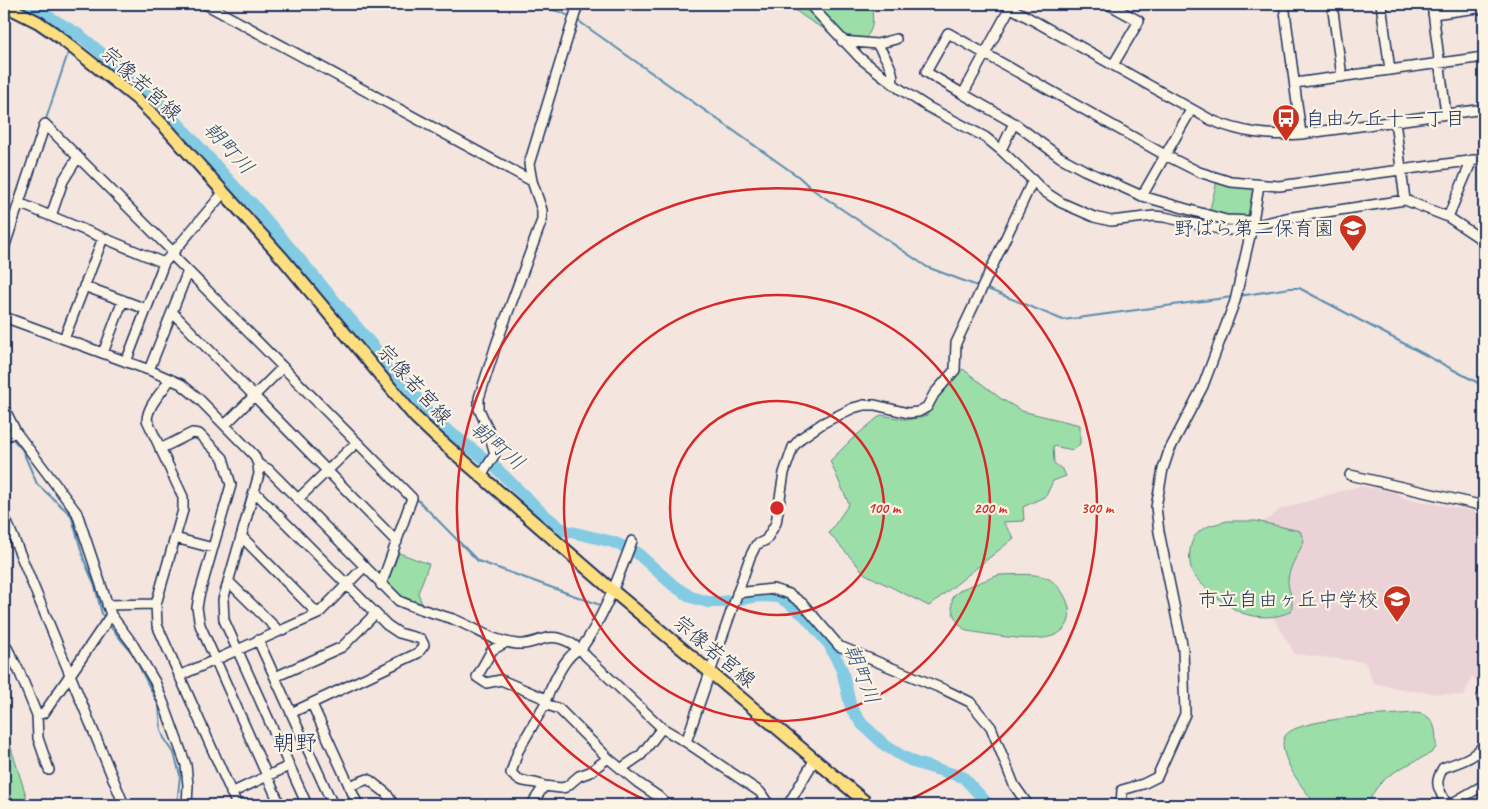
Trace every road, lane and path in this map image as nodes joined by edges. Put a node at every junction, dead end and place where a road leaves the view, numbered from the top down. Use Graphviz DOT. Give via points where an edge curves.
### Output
graph roads {
  1 [pos="205,4"];
  2 [pos="578,4"];
  3 [pos="809,4"];
  4 [pos="1108,4"];
  5 [pos="1284,4"];
  6 [pos="1332,4"];
  7 [pos="1381,4"];
  8 [pos="1432,4"];
  9 [pos="4,5"];
  10 [pos="1009,5"];
  11 [pos="1484,10"];
  12 [pos="1433,14"];
  13 [pos="896,39"];
  14 [pos="842,41"];
  15 [pos="877,44"];
  16 [pos="985,54"];
  17 [pos="1484,57"];
  18 [pos="1440,63"];
  19 [pos="1113,65"];
  20 [pos="1390,70"];
  21 [pos="1342,77"];
  22 [pos="892,83"];
  23 [pos="1296,83"];
  24 [pos="963,94"];
  25 [pos="1484,109"];
  26 [pos="1191,110"];
  27 [pos="1446,114"];
  28 [pos="1396,121"];
  29 [pos="1014,123"];
  30 [pos="1301,134"];
  31 [pos="1001,150"];
  32 [pos="1165,155"];
  33 [pos="78,157"];
  34 [pos="1484,158"];
  35 [pos="1472,160"];
  36 [pos="1402,170"];
  37 [pos="1033,180"];
  38 [pos="532,181"];
  39 [pos="1259,185"];
  40 [pos="224,192"];
  41 [pos="1142,196"];
  42 [pos="1405,200"];
  43 [pos="19,203"];
  44 [pos="51,216"];
  45 [pos="1448,217"];
  46 [pos="1252,224"];
  47 [pos="103,238"];
  48 [pos="1484,241"];
  49 [pos="4,248"];
  50 [pos="173,252"];
  51 [pos="164,263"];
  52 [pos="188,270"];
  53 [pos="84,286"];
  54 [pos="123,300"];
  55 [pos="146,309"];
  56 [pos="172,312"];
  57 [pos="4,317"];
  58 [pos="64,339"];
  59 [pos="103,354"];
  60 [pos="126,362"];
  61 [pos="283,367"];
  62 [pos="149,370"];
  63 [pos="170,379"];
  64 [pos="254,396"];
  65 [pos="4,408"];
  66 [pos="225,426"];
  67 [pos="16,432"];
  68 [pos="4,437"];
  69 [pos="356,443"];
  70 [pos="160,449"];
  71 [pos="258,464"];
  72 [pos="327,471"];
  73 [pos="1350,475"];
  74 [pos="481,476"];
  75 [pos="254,491"];
  76 [pos="1484,496"];
  77 [pos="298,499"];
  78 [pos="1483,506"];
  79 [pos="4,515"];
  80 [pos="242,536"];
  81 [pos="175,538"];
  82 [pos="632,541"];
  83 [pos="397,542"];
  84 [pos="213,548"];
  85 [pos="364,567"];
  86 [pos="228,581"];
  87 [pos="347,585"];
  88 [pos="381,585"];
  89 [pos="613,591"];
  90 [pos="737,593"];
  91 [pos="156,604"];
  92 [pos="107,605"];
  93 [pos="318,614"];
  94 [pos="375,614"];
  95 [pos="111,615"];
  96 [pos="278,631"];
  97 [pos="258,640"];
  98 [pos="4,642"];
  99 [pos="507,642"];
  100 [pos="236,650"];
  101 [pos="582,650"];
  102 [pos="215,660"];
  103 [pos="710,672"];
  104 [pos="70,674"];
  105 [pos="179,676"];
  106 [pos="275,677"];
  107 [pos="1484,688"];
  108 [pos="545,701"];
  109 [pos="1484,703"];
  110 [pos="312,704"];
  111 [pos="291,713"];
  112 [pos="37,715"];
  113 [pos="662,728"];
  114 [pos="686,742"];
  115 [pos="1484,743"];
  116 [pos="608,758"];
  117 [pos="815,759"];
  118 [pos="289,766"];
  119 [pos="622,768"];
  120 [pos="50,770"];
  121 [pos="267,776"];
  122 [pos="1484,785"];
  123 [pos="349,786"];
  124 [pos="544,786"];
  125 [pos="231,792"];
  126 [pos="124,805"];
  127 [pos="187,805"];
  128 [pos="237,805"];
  129 [pos="280,805"];
  130 [pos="307,805"];
  131 [pos="333,805"];
  132 [pos="358,805"];
  133 [pos="394,805"];
  134 [pos="533,805"];
  135 [pos="666,805"];
  136 [pos="770,805"];
  137 [pos="788,805"];
  138 [pos="869,805"];
  139 [pos="1028,805"];
  140 [pos="1120,805"];
  1 -- 38 [label="street"];
  2 -- 38 [label="street" via="528,164"];
  3 -- 14 [label="street"];
  4 -- 19 [label="street" via="1139,21"];
  5 -- 23 [label="street"];
  6 -- 21 [label="street"];
  7 -- 20 [label="street"];
  8 -- 12 [label="street"];
  9 -- 40 [label="main road, 宗像若宮線" via="54,33 137,99"];
  10 -- 16 [label="street"];
  10 -- 19 [label="street"];
  11 -- 12 [label="street"];
  12 -- 18 [label="street"];
  13 -- 15 [label="street"];
  14 -- 15 [label="street"];
  14 -- 22 [label="street"];
  15 -- 22 [label="street" via="886,58 894,79"];
  16 -- 24 [label="street"];
  16 -- 24 [label="street" via="948,33 926,72"];
  16 -- 32 [label="street"];
  17 -- 18 [label="street"];
  18 -- 20 [label="street"];
  18 -- 27 [label="street"];
  19 -- 26 [label="street"];
  20 -- 21 [label="street"];
  21 -- 23 [label="street"];
  22 -- 31 [label="street"];
  23 -- 30 [label="street"];
  24 -- 29 [label="street"];
  25 -- 27 [label="street"];
  26 -- 30 [label="street" via="1228,127 1251,133"];
  26 -- 32 [label="street"];
  27 -- 28 [label="street"];
  28 -- 30 [label="street"];
  28 -- 36 [label="street"];
  29 -- 31 [label="street"];
  29 -- 41 [label="street" via="1060,157"];
  31 -- 37 [label="street"];
  32 -- 39 [label="street" via="1199,172 1231,182"];
  32 -- 41 [label="street"];
  33 -- 43 [label="street" via="45,124"];
  33 -- 44 [label="street" via="63,181"];
  33 -- 50 [label="street"];
  34 -- 35 [label="street"];
  35 -- 36 [label="street"];
  35 -- 45 [label="street"];
  36 -- 39 [label="street" via="1279,186"];
  36 -- 42 [label="street"];
  37 -- 46 [label="street" via="1062,203 1111,221 1154,216 1224,230 1237,230"];
  37 -- 90 [label="street" via="956,343 955,370 927,407 918,412 908,413 875,405 853,408 823,422 801,438 793,447 784,473 776,523 766,540 756,545"];
  38 -- 74 [label="street" via="542,220 479,398 479,409 495,454"];
  39 -- 46 [label="street"];
  40 -- 50 [label="street"];
  40 -- 74 [label="main road, 宗像若宮線" via="415,417"];
  41 -- 46 [label="street" via="1226,220"];
  42 -- 45 [label="street"];
  42 -- 46 [label="street"];
  43 -- 44 [label="street"];
  43 -- 49 [label="street"];
  44 -- 47 [label="street"];
  45 -- 48 [label="street"];
  46 -- 140 [label="street" via="1235,301 1203,386 1169,451 1156,507 1183,649 1185,714 1157,777 1122,790"];
  47 -- 51 [label="street"];
  47 -- 53 [label="street"];
  50 -- 51 [label="street"];
  50 -- 52 [label="street"];
  51 -- 55 [label="street"];
  52 -- 56 [label="street"];
  52 -- 61 [label="street"];
  53 -- 54 [label="street"];
  53 -- 58 [label="street"];
  54 -- 55 [label="street"];
  54 -- 59 [label="street"];
  55 -- 60 [label="street"];
  56 -- 62 [label="street"];
  56 -- 64 [label="street"];
  57 -- 58 [label="street"];
  58 -- 59 [label="street"];
  59 -- 60 [label="street"];
  60 -- 62 [label="street"];
  61 -- 64 [label="street"];
  61 -- 69 [label="street"];
  62 -- 63 [label="street"];
  63 -- 66 [label="street" via="197,397"];
  63 -- 70 [label="street" via="148,413 149,427"];
  64 -- 66 [label="street"];
  64 -- 72 [label="street"];
  65 -- 67 [label="street"];
  66 -- 71 [label="street" via="249,449"];
  67 -- 68 [label="street"];
  67 -- 92 [label="street" via="78,513"];
  69 -- 72 [label="street"];
  69 -- 83 [label="street" via="412,498"];
  70 -- 81 [label="street" via="183,497"];
  70 -- 84 [label="street" via="192,433 199,434 222,458 231,485"];
  71 -- 75 [label="street"];
  71 -- 77 [label="street" via="268,469"];
  72 -- 77 [label="street"];
  72 -- 83 [label="street"];
  73 -- 78 [label="street"];
  74 -- 89 [label="main road, 宗像若宮線"];
  75 -- 80 [label="street"];
  75 -- 87 [label="street"];
  76 -- 78 [label="street"];
  77 -- 85 [label="street"];
  79 -- 104 [label="street"];
  80 -- 86 [label="street"];
  80 -- 93 [label="street"];
  81 -- 84 [label="street"];
  81 -- 91 [label="street"];
  82 -- 89 [label="street"];
  83 -- 88 [label="street"];
  84 -- 102 [label="street" via="197,608 200,626"];
  85 -- 87 [label="street"];
  85 -- 88 [label="street"];
  86 -- 96 [label="street"];
  86 -- 100 [label="street" via="223,600 224,620"];
  87 -- 93 [label="street"];
  87 -- 94 [label="street"];
  88 -- 99 [label="street" via="411,607 452,619 489,638"];
  89 -- 101 [label="street"];
  89 -- 103 [label="main road, 宗像若宮線"];
  90 -- 103 [label="street"];
  90 -- 139 [label="street" via="773,590 789,594 803,604 839,646 970,702 991,727 1014,785"];
  91 -- 92 [label="street"];
  91 -- 105 [label="street" via="157,625"];
  92 -- 95 [label="street"];
  93 -- 96 [label="street"];
  94 -- 106 [label="street" via="342,646"];
  94 -- 110 [label="street" via="399,633 422,639 422,649"];
  95 -- 104 [label="street"];
  95 -- 127 [label="street" via="132,643 165,707 186,765"];
  96 -- 97 [label="street"];
  97 -- 100 [label="street"];
  97 -- 106 [label="street"];
  98 -- 112 [label="street"];
  99 -- 101 [label="street" via="519,644 552,637"];
  99 -- 108 [label="street" via="492,650 477,677 486,683 502,680"];
  100 -- 102 [label="street"];
  100 -- 118 [label="street"];
  101 -- 108 [label="street" via="576,651 565,662"];
  101 -- 113 [label="street"];
  102 -- 105 [label="street"];
  102 -- 121 [label="street"];
  103 -- 114 [label="street"];
  103 -- 117 [label="main road, 宗像若宮線"];
  104 -- 112 [label="street" via="44,713"];
  104 -- 126 [label="street"];
  105 -- 125 [label="street"];
  106 -- 111 [label="street"];
  107 -- 109 [label="street"];
  108 -- 116 [label="street" via="559,710"];
  108 -- 124 [label="street" via="518,751 511,773 521,782 538,782"];
  110 -- 111 [label="street"];
  110 -- 123 [label="street"];
  111 -- 131 [label="street"];
  112 -- 120 [label="street" via="38,738"];
  113 -- 114 [label="street"];
  113 -- 119 [label="street" via="641,755"];
  114 -- 136 [label="street" via="760,792"];
  115 -- 122 [label="street" via="1475,755 1443,768 1437,779 1445,802 1451,804"];
  116 -- 119 [label="street"];
  116 -- 124 [label="street" via="566,787"];
  117 -- 137 [label="street"];
  117 -- 138 [label="main road, 宗像若宮線"];
  118 -- 121 [label="street"];
  118 -- 130 [label="street"];
  119 -- 135 [label="street"];
  121 -- 125 [label="street"];
  121 -- 129 [label="street"];
  123 -- 132 [label="street"];
  123 -- 133 [label="street" via="368,778 386,793"];
  124 -- 134 [label="street"];
  125 -- 128 [label="street"];
}
